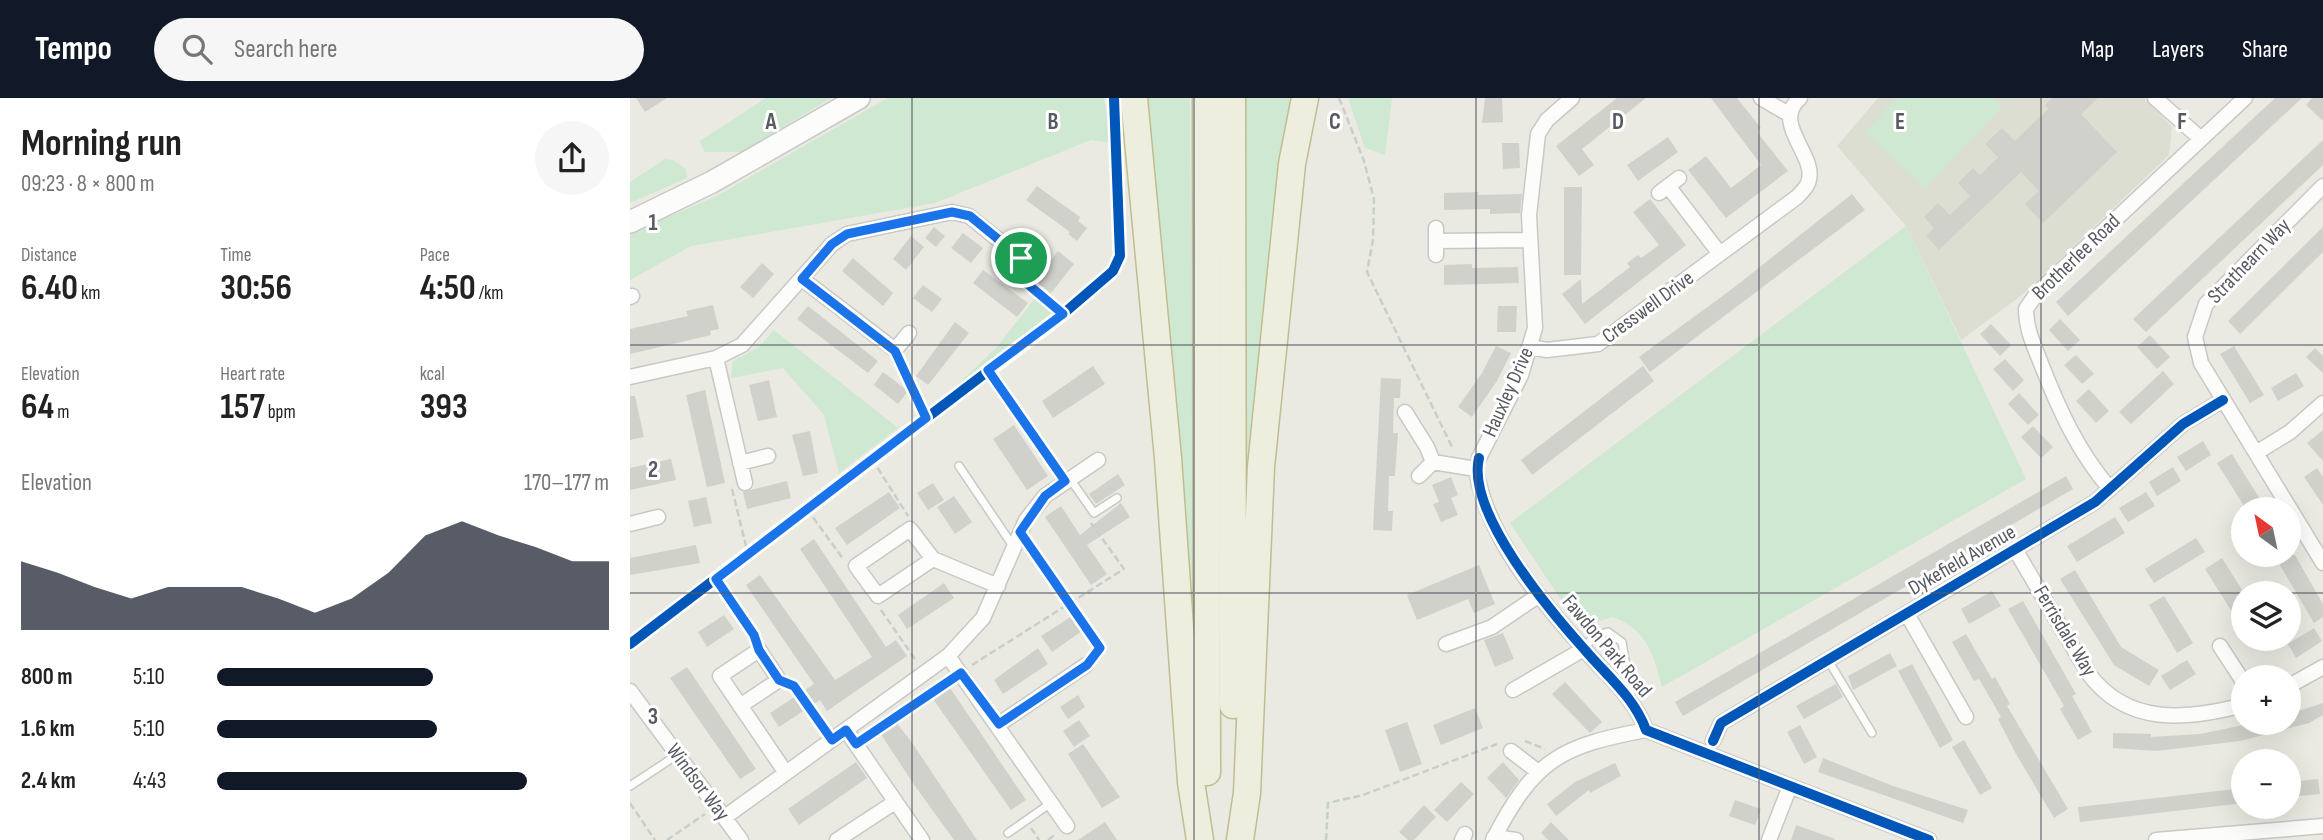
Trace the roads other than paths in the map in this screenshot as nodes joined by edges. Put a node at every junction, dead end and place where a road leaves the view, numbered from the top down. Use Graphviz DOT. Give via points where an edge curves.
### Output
graph roads {
  1 [pos="859,98"];
  2 [pos="1134,98"];
  3 [pos="1206,98"];
  4 [pos="1232,98"];
  5 [pos="1305,98"];
  6 [pos="1761,98"];
  7 [pos="1800,98"];
  8 [pos="2155,98"];
  9 [pos="2245,98"];
  10 [pos="1564,100"];
  11 [pos="1790,115"];
  12 [pos="2201,139"];
  13 [pos="1669,185"];
  14 [pos="2323,186"];
  15 [pos="630,222"];
  16 [pos="1530,240"];
  17 [pos="1436,241"];
  18 [pos="1031,245"];
  19 [pos="1720,254"];
  20 [pos="1021,258"];
  21 [pos="1011,271"];
  22 [pos="802,279"];
  23 [pos="909,333"];
  24 [pos="1529,346"];
  25 [pos="716,358"];
  26 [pos="630,377"];
  27 [pos="2223,400"];
  28 [pos="2323,403"];
  29 [pos="1405,412"];
  30 [pos="2256,453"];
  31 [pos="768,456"];
  32 [pos="1098,460"];
  33 [pos="1433,462"];
  34 [pos="740,463"];
  35 [pos="1478,464"];
  36 [pos="959,466"];
  37 [pos="1419,475"];
  38 [pos="1067,480"];
  39 [pos="745,484"];
  40 [pos="2110,489"];
  41 [pos="1117,498"];
  42 [pos="658,517"];
  43 [pos="630,524"];
  44 [pos="1013,547"];
  45 [pos="2017,551"];
  46 [pos="2321,554"];
  47 [pos="933,559"];
  48 [pos="999,586"];
  49 [pos="1539,595"];
  50 [pos="1907,614"];
  51 [pos="1446,644"];
  52 [pos="2220,646"];
  53 [pos="1584,649"];
  54 [pos="948,656"];
  55 [pos="1828,660"];
  56 [pos="1087,665"];
  57 [pos="2232,665"];
  58 [pos="2323,667"];
  59 [pos="2301,679"];
  60 [pos="630,691"];
  61 [pos="1513,691"];
  62 [pos="1632,701"];
  63 [pos="740,706"];
  64 [pos="2231,708"];
  65 [pos="1966,717"];
  66 [pos="999,724"];
  67 [pos="846,730"];
  68 [pos="1646,730"];
  69 [pos="1872,733"];
  70 [pos="1713,741"];
  71 [pos="1511,745"];
  72 [pos="677,754"];
  73 [pos="1537,771"];
  74 [pos="786,773"];
  75 [pos="630,786"];
  76 [pos="1790,786"];
  77 [pos="895,802"];
  78 [pos="1052,803"];
  79 [pos="721,812"];
  80 [pos="1067,826"];
  81 [pos="2323,826"];
  82 [pos="1008,833"];
  83 [pos="1494,838"];
  84 [pos="2216,838"];
  85 [pos="741,840"];
  86 [pos="837,840"];
  87 [pos="922,840"];
  88 [pos="1200,840"];
  89 [pos="1207,840"];
  90 [pos="1233,840"];
  91 [pos="1240,840"];
  92 [pos="1516,840"];
  93 [pos="1769,840"];
  94 [pos="1929,840"];
  95 [pos="2156,840"];
  1 -- 15 [label="street" via="712,182"];
  2 -- 88 [label="highway" via="1168,458 1191,782"];
  3 -- 89 [label="highway"];
  4 -- 90 [label="highway"];
  5 -- 91 [label="highway" via="1293,164 1261,467 1247,793"];
  6 -- 11 [label="street"];
  7 -- 11 [label="street"];
  8 -- 12 [label="street"];
  9 -- 12 [label="street, Brotherlee Road"];
  10 -- 16 [label="street, Hauxley Drive" via="1538,134"];
  11 -- 19 [label="street, Cresswell Drive" via="1810,174 1808,184"];
  12 -- 40 [label="street, Brotherlee Road" via="2037,293 2026,309 2029,333 2066,426"];
  13 -- 19 [label="street"];
  14 -- 27 [label="street, Strathearn Way" via="2206,304 2198,321 2197,350"];
  16 -- 17 [label="street"];
  16 -- 24 [label="street, Hauxley Drive" via="1535,328"];
  18 -- 20 [label="street"];
  19 -- 24 [label="street, Cresswell Drive" via="1598,344 1547,350"];
  20 -- 21 [label="street"];
  20 -- 22 [label="street" via="970,216 934,213 847,234 832,244"];
  22 -- 23 [label="street" via="895,351"];
  22 -- 25 [label="street" via="742,345"];
  24 -- 35 [label="street, Hauxley Drive" via="1521,375"];
  25 -- 26 [label="street"];
  25 -- 34 [label="street"];
  27 -- 30 [label="street, Strathearn Way"];
  27 -- 40 [label="street, Dykefield Avenue" via="2183,424"];
  28 -- 30 [label="street" via="2290,432"];
  29 -- 33 [label="street"];
  30 -- 46 [label="street, Strathearn Way"];
  31 -- 34 [label="street"];
  32 -- 38 [label="street"];
  33 -- 35 [label="street" via="1461,467"];
  33 -- 37 [label="street"];
  34 -- 39 [label="street"];
  35 -- 49 [label="street, Fawdon Park Road" via="1485,506"];
  36 -- 44 [label="lane"];
  38 -- 41 [label="lane" via="1094,513"];
  38 -- 44 [label="street" via="1045,496"];
  40 -- 45 [label="street, Dykefield Avenue"];
  42 -- 43 [label="street"];
  44 -- 48 [label="street"];
  45 -- 50 [label="street, Dykefield Avenue"];
  45 -- 64 [label="street, Ferrisdale Way" via="2088,673 2122,704 2167,716"];
  47 -- 47 [label="street" via="878,597 856,566 911,529"];
  47 -- 48 [label="street"];
  48 -- 54 [label="street" via="983,618"];
  49 -- 51 [label="street" via="1492,627"];
  49 -- 53 [label="street, Fawdon Park Road"];
  50 -- 55 [label="street, Dykefield Avenue"];
  50 -- 65 [label="street"];
  52 -- 57 [label="street"];
  53 -- 61 [label="street"];
  53 -- 62 [label="street, Fawdon Park Road"];
  53 -- 62 [label="lane" via="1594,636 1608,632 1622,642"];
  54 -- 66 [label="street"];
  54 -- 67 [label="street"];
  55 -- 69 [label="lane"];
  55 -- 70 [label="street, Dykefield Avenue" via="1721,723"];
  56 -- 66 [label="street"];
  58 -- 59 [label="street"];
  60 -- 72 [label="street, Windsor Way"];
  62 -- 68 [label="street, Fawdon Park Road"];
  63 -- 63 [label="street" via="720,676 759,650 779,680"];
  63 -- 74 [label="street"];
  66 -- 78 [label="street"];
  67 -- 74 [label="street"];
  67 -- 77 [label="street"];
  68 -- 73 [label="street" via="1596,740 1561,754"];
  68 -- 76 [label="street, Fawdon Park Road"];
  71 -- 73 [label="street"];
  72 -- 75 [label="lane"];
  72 -- 79 [label="street, Windsor Way"];
  73 -- 83 [label="street"];
  74 -- 79 [label="street"];
  76 -- 93 [label="street"];
  76 -- 94 [label="street, Fawdon Park Road"];
  77 -- 86 [label="street"];
  77 -- 87 [label="street"];
  78 -- 80 [label="street"];
  78 -- 82 [label="lane"];
  79 -- 85 [label="street, Windsor Way"];
  81 -- 84 [label="street"];
  83 -- 92 [label="street"];
  84 -- 95 [label="street"];
}
